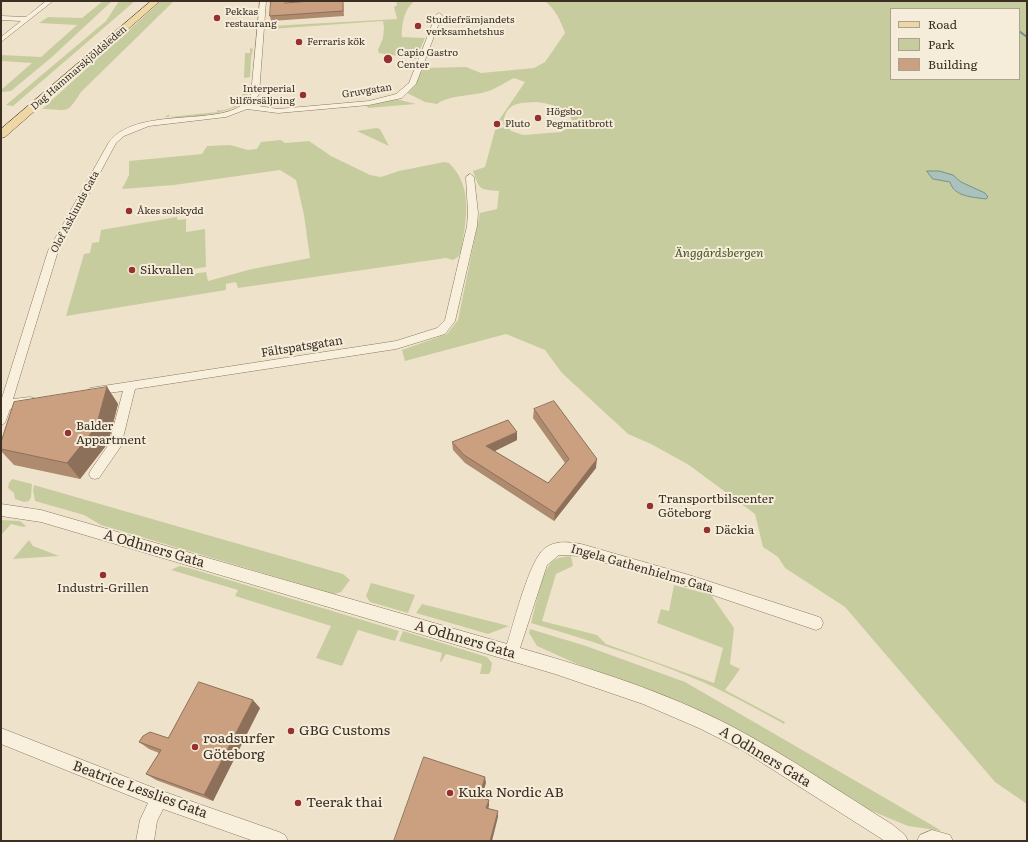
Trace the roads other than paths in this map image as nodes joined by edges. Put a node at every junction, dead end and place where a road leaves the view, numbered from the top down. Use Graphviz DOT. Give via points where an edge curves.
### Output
graph roads {
  1 [pos="50,1"];
  2 [pos="142,1"];
  3 [pos="156,1"];
  4 [pos="263,1"];
  5 [pos="439,15"];
  6 [pos="1,18"];
  7 [pos="28,19"];
  8 [pos="1,40"];
  9 [pos="247,107"];
  10 [pos="3,121"];
  11 [pos="1,136"];
  12 [pos="470,177"];
  13 [pos="130,386"];
  14 [pos="86,393"];
  15 [pos="39,400"];
  16 [pos="6,405"];
  17 [pos="1,420"];
  18 [pos="95,474"];
  19 [pos="1,510"];
  20 [pos="816,623"];
  21 [pos="511,654"];
  22 [pos="1,736"];
  23 [pos="159,799"];
  24 [pos="145,841"];
  25 [pos="279,841"];
  26 [pos="899,841"];
  27 [pos="926,841"];
  28 [pos="944,841"];
  1 -- 7 [label="street"];
  2 -- 10 [label="main road, Dag Hammarskjöldsleden"];
  3 -- 11 [label="main road, Dag Hammarskjöldsleden"];
  4 -- 9 [label="street" via="255,94"];
  5 -- 9 [label="street, Gruvgatan" via="412,84 399,96 368,103 294,110 264,111"];
  6 -- 7 [label="street"];
  7 -- 8 [label="street"];
  9 -- 16 [label="street, Olof Asklunds Gata" via="226,115 138,126 115,139 53,251"];
  12 -- 13 [label="street, Fältspatsgatan" via="472,226 450,321 441,331 396,345"];
  13 -- 14 [label="street, Fältspatsgatan"];
  13 -- 18 [label="street" via="115,446"];
  15 -- 16 [label="street"];
  16 -- 17 [label="street, Olof Asklunds Gata"];
  19 -- 21 [label="street, A Odhners Gata" via="41,516"];
  20 -- 21 [label="street, Ingela Gathenhielms Gata" via="689,581 581,550 555,549 541,562"];
  21 -- 26 [label="street, A Odhners Gata" via="633,692 727,733 887,831"];
  22 -- 23 [label="street, Beatrice Lesslies Gata"];
  23 -- 24 [label="street" via="149,820"];
  23 -- 25 [label="street, Beatrice Lesslies Gata"];
  27 -- 28 [label="street"];
}
